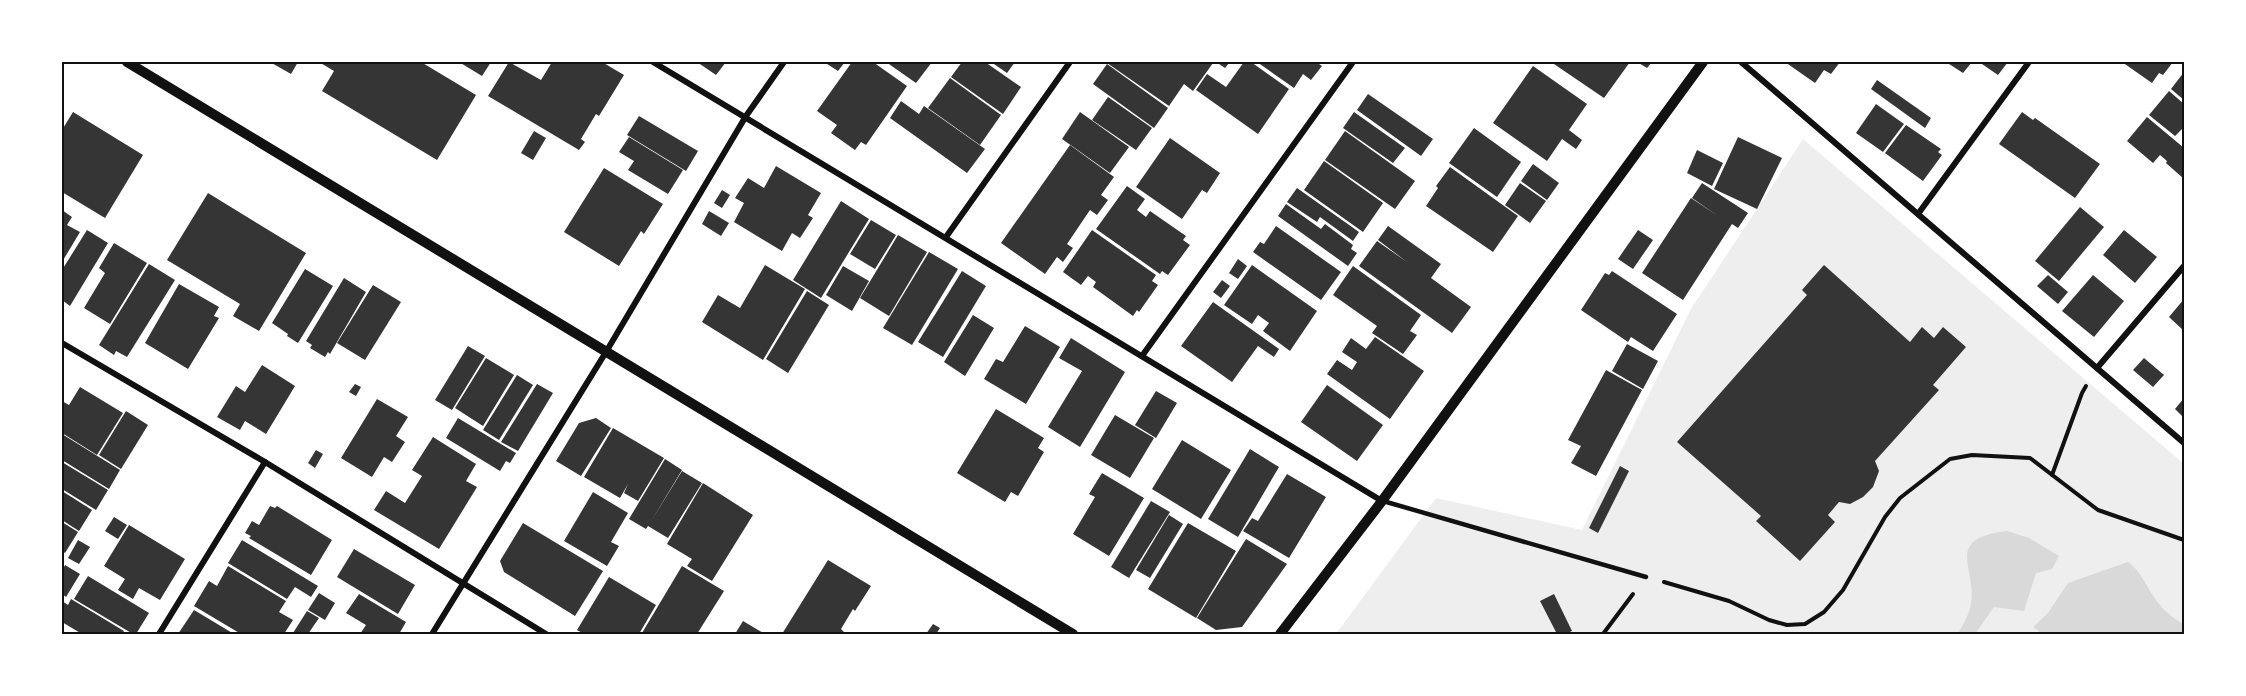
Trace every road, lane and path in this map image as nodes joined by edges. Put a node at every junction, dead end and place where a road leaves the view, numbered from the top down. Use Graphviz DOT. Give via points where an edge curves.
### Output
graph roads {
  1 [pos="127,62"];
  2 [pos="653,62"];
  3 [pos="784,62"];
  4 [pos="1070,62"];
  5 [pos="1353,62"];
  6 [pos="1703,62"];
  7 [pos="1741,62"];
  8 [pos="2029,62"];
  9 [pos="746,116"];
  10 [pos="1918,214"];
  11 [pos="946,237"];
  12 [pos="2184,266"];
  13 [pos="62,345"];
  14 [pos="606,352"];
  15 [pos="1142,356"];
  16 [pos="2097,368"];
  17 [pos="2184,443"];
  18 [pos="265,462"];
  19 [pos="2052,475"];
  20 [pos="1382,501"];
  21 [pos="2184,540"];
  22 [pos="1646,577"];
  23 [pos="464,583"];
  24 [pos="159,634"];
  25 [pos="432,634"];
  26 [pos="546,634"];
  27 [pos="1073,634"];
  28 [pos="1280,634"];
  29 [pos="1603,634"];
  1 -- 14 [label="street"];
  2 -- 9 [label="street"];
  3 -- 9 [label="street"];
  4 -- 11 [label="street"];
  5 -- 15 [label="street"];
  6 -- 20 [label="street"];
  7 -- 10 [label="street"];
  8 -- 10 [label="street"];
  9 -- 11 [label="street"];
  9 -- 14 [label="street"];
  10 -- 16 [label="street"];
  11 -- 15 [label="street"];
  12 -- 16 [label="street"];
  13 -- 18 [label="street"];
  14 -- 23 [label="street"];
  14 -- 27 [label="street"];
  15 -- 20 [label="street"];
  16 -- 17 [label="street"];
  16 -- 19 [label="path" via="2082,393"];
  18 -- 23 [label="street"];
  18 -- 24 [label="street"];
  19 -- 21 [label="path" via="2098,510"];
  19 -- 22 [label="path" via="2030,458 1972,455 1950,459 1900,498 1843,590 1824,612 1805,624 1769,620 1729,601"];
  20 -- 22 [label="lane"];
  20 -- 28 [label="street"];
  22 -- 29 [label="path"];
  23 -- 25 [label="street"];
  23 -- 26 [label="street"];
}
